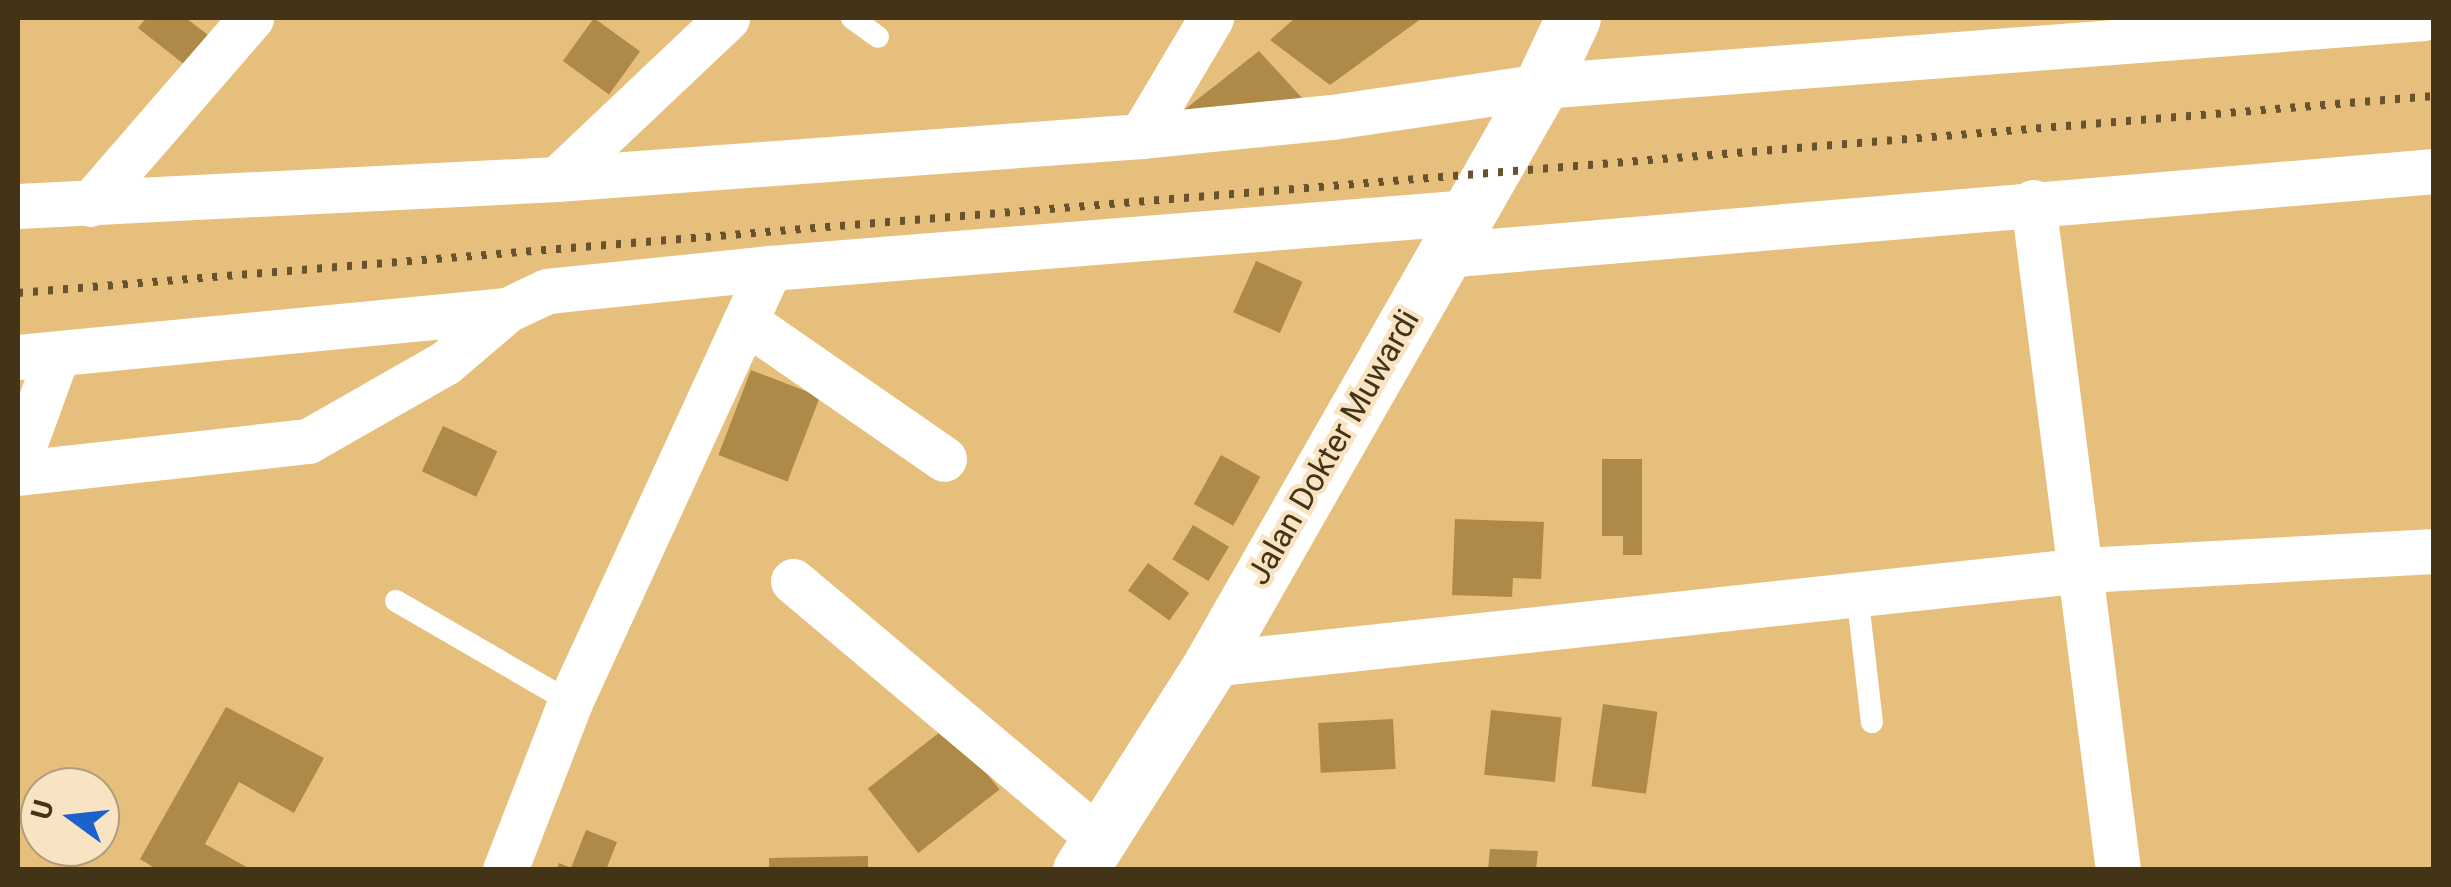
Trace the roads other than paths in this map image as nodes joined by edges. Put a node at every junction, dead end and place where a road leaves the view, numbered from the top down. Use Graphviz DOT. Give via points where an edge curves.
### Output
graph roads {
  1 [pos="251,18"];
  2 [pos="727,18"];
  3 [pos="852,18"];
  4 [pos="1211,18"];
  5 [pos="1573,18"];
  6 [pos="2424,18"];
  7 [pos="2010,32"];
  8 [pos="878,37"];
  9 [pos="1541,86"];
  10 [pos="1142,136"];
  11 [pos="2434,171"];
  12 [pos="557,179"];
  13 [pos="2033,202"];
  14 [pos="90,204"];
  15 [pos="18,206"];
  16 [pos="1456,233"];
  17 [pos="770,268"];
  18 [pos="507,310"];
  19 [pos="745,321"];
  20 [pos="37,356"];
  21 [pos="944,459"];
  22 [pos="18,462"];
  23 [pos="18,473"];
  24 [pos="2434,551"];
  25 [pos="2083,570"];
  26 [pos="793,581"];
  27 [pos="1857,593"];
  28 [pos="396,601"];
  29 [pos="1211,664"];
  30 [pos="570,702"];
  31 [pos="1872,722"];
  32 [pos="1089,854"];
  33 [pos="505,870"];
  34 [pos="2118,870"];
  1 -- 14 [label="street"];
  2 -- 12 [label="street"];
  3 -- 8 [label="lane"];
  4 -- 10 [label="street"];
  5 -- 9 [label="main road, Jalan Dokter Muwardi"];
  6 -- 7 [label="street"];
  7 -- 9 [label="street"];
  9 -- 10 [label="street"];
  9 -- 16 [label="main road, Jalan Dokter Muwardi"];
  10 -- 12 [label="street"];
  11 -- 13 [label="street"];
  12 -- 14 [label="street"];
  13 -- 16 [label="street"];
  13 -- 25 [label="street"];
  14 -- 15 [label="street"];
  16 -- 17 [label="street"];
  16 -- 29 [label="main road, Jalan Dokter Muwardi"];
  17 -- 18 [label="street" via="548,291"];
  17 -- 19 [label="street"];
  18 -- 20 [label="street"];
  18 -- 23 [label="street" via="445,363 308,441"];
  19 -- 21 [label="street"];
  19 -- 30 [label="street"];
  20 -- 22 [label="street"];
  24 -- 25 [label="street"];
  25 -- 27 [label="street"];
  25 -- 34 [label="street"];
  26 -- 32 [label="street"];
  27 -- 29 [label="street"];
  27 -- 31 [label="lane"];
  28 -- 30 [label="lane"];
  29 -- 32 [label="main road, Jalan Dokter Muwardi"];
  30 -- 33 [label="street"];
}
